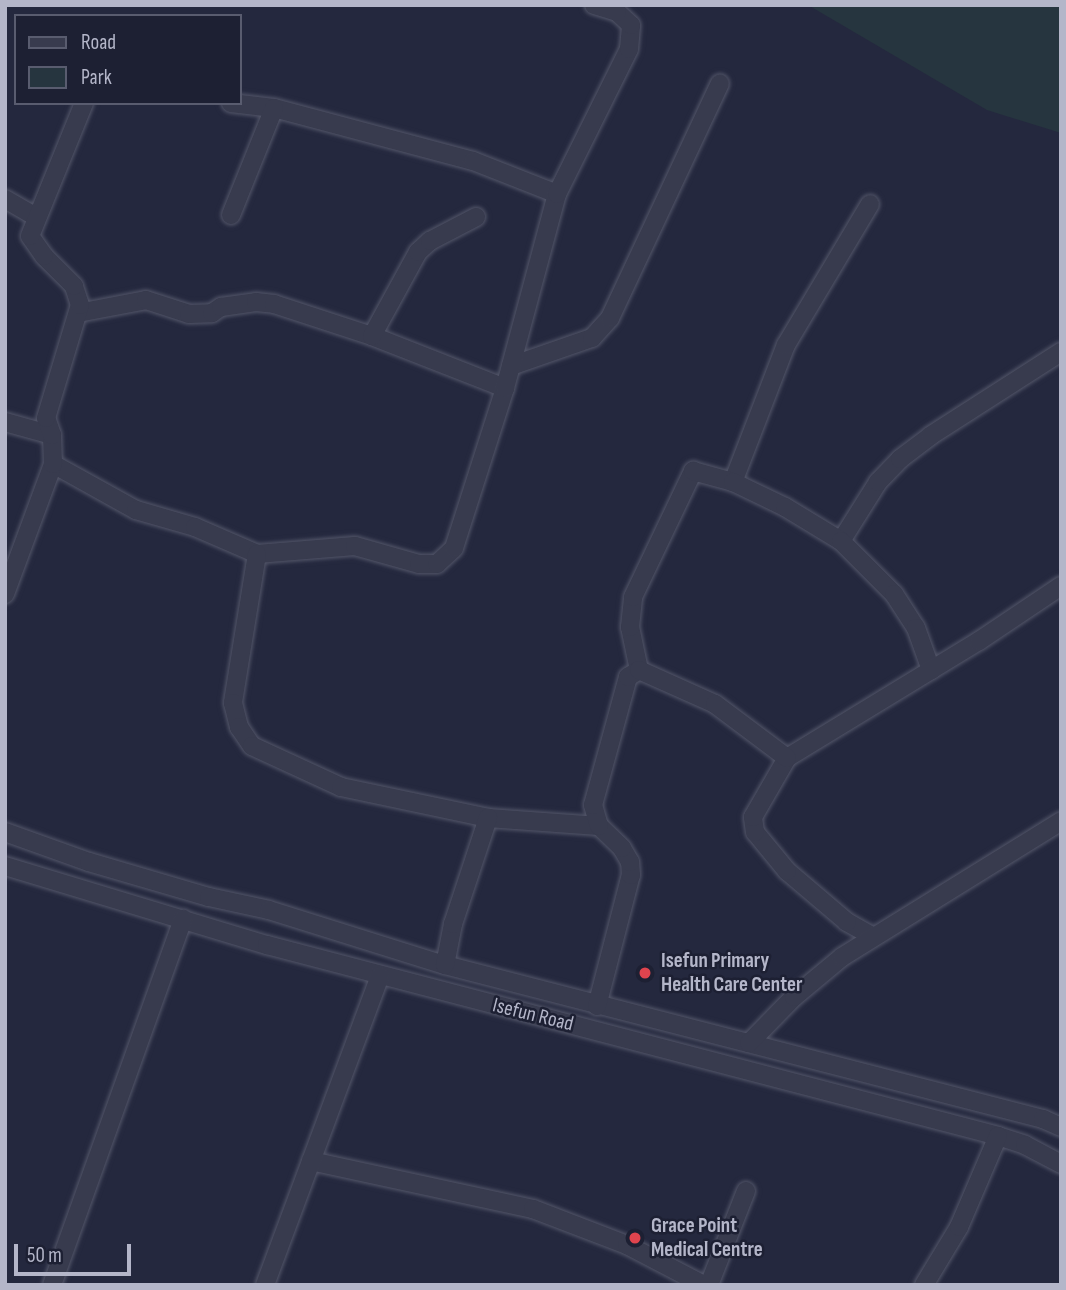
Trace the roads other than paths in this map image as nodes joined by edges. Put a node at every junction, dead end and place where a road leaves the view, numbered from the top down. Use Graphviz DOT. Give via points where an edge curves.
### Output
graph roads {
  1 [pos="594,5"];
  2 [pos="720,83"];
  3 [pos="242,104"];
  4 [pos="83,105"];
  5 [pos="274,108"];
  6 [pos="557,194"];
  7 [pos="5,199"];
  8 [pos="870,204"];
  9 [pos="231,215"];
  10 [pos="476,216"];
  11 [pos="36,217"];
  12 [pos="78,313"];
  13 [pos="372,336"];
  14 [pos="1061,352"];
  15 [pos="511,366"];
  16 [pos="505,388"];
  17 [pos="5,422"];
  18 [pos="52,435"];
  19 [pos="53,464"];
  20 [pos="733,482"];
  21 [pos="841,541"];
  22 [pos="257,554"];
  23 [pos="1061,586"];
  24 [pos="5,594"];
  25 [pos="639,670"];
  26 [pos="931,670"];
  27 [pos="787,758"];
  28 [pos="488,818"];
  29 [pos="1061,821"];
  30 [pos="599,826"];
  31 [pos="5,832"];
  32 [pos="5,866"];
  33 [pos="183,919"];
  34 [pos="847,922"];
  35 [pos="872,936"];
  36 [pos="842,957"];
  37 [pos="445,965"];
  38 [pos="380,976"];
  39 [pos="597,1006"];
  40 [pos="749,1042"];
  41 [pos="1061,1127"];
  42 [pos="998,1136"];
  43 [pos="311,1161"];
  44 [pos="1061,1164"];
  45 [pos="746,1191"];
  46 [pos="52,1285"];
  47 [pos="265,1285"];
  48 [pos="706,1285"];
  49 [pos="924,1285"];
  1 -- 6 [label="street" via="617,12 631,25 629,49"];
  2 -- 15 [label="street" via="610,318 592,338"];
  3 -- 5 [label="street"];
  4 -- 11 [label="street"];
  5 -- 6 [label="street" via="473,161"];
  5 -- 9 [label="street"];
  6 -- 15 [label="street"];
  7 -- 11 [label="street"];
  8 -- 20 [label="street" via="786,345"];
  10 -- 13 [label="street" via="418,252"];
  11 -- 12 [label="street" via="30,236 74,286"];
  12 -- 13 [label="street" via="146,300 189,314 256,302"];
  12 -- 18 [label="street" via="46,418"];
  13 -- 16 [label="street"];
  14 -- 21 [label="street" via="900,458 878,482"];
  15 -- 16 [label="street"];
  16 -- 22 [label="street" via="454,548 436,564 419,564 355,546"];
  17 -- 18 [label="street"];
  18 -- 19 [label="street"];
  19 -- 22 [label="street" via="136,510 195,527"];
  19 -- 24 [label="street"];
  20 -- 21 [label="street"];
  20 -- 25 [label="street" via="693,471 633,597 630,627"];
  21 -- 26 [label="street" via="894,594 916,628"];
  22 -- 28 [label="street" via="233,703 239,727 252,746 341,787"];
  23 -- 26 [label="street"];
  25 -- 27 [label="street" via="715,704"];
  25 -- 30 [label="street" via="628,677 594,793"];
  26 -- 27 [label="street"];
  27 -- 34 [label="street" via="753,817 755,832 787,871"];
  28 -- 30 [label="street"];
  28 -- 37 [label="street" via="453,924"];
  29 -- 35 [label="street"];
  30 -- 39 [label="street" via="622,848 631,875"];
  31 -- 37 [label="street, Isefun Road" via="89,862 269,910"];
  32 -- 33 [label="street, Isefun Road"];
  33 -- 38 [label="street, Isefun Road"];
  33 -- 46 [label="street"];
  34 -- 35 [label="street"];
  34 -- 36 [label="street"];
  35 -- 36 [label="street"];
  36 -- 40 [label="street"];
  37 -- 39 [label="street, Isefun Road"];
  38 -- 42 [label="street, Isefun Road"];
  38 -- 43 [label="street"];
  39 -- 40 [label="street, Isefun Road"];
  40 -- 41 [label="street, Isefun Road"];
  42 -- 44 [label="street, Isefun Road"];
  42 -- 49 [label="street" via="959,1227"];
  43 -- 47 [label="street"];
  43 -- 48 [label="street" via="533,1209 626,1245"];
  45 -- 48 [label="street"];
}
